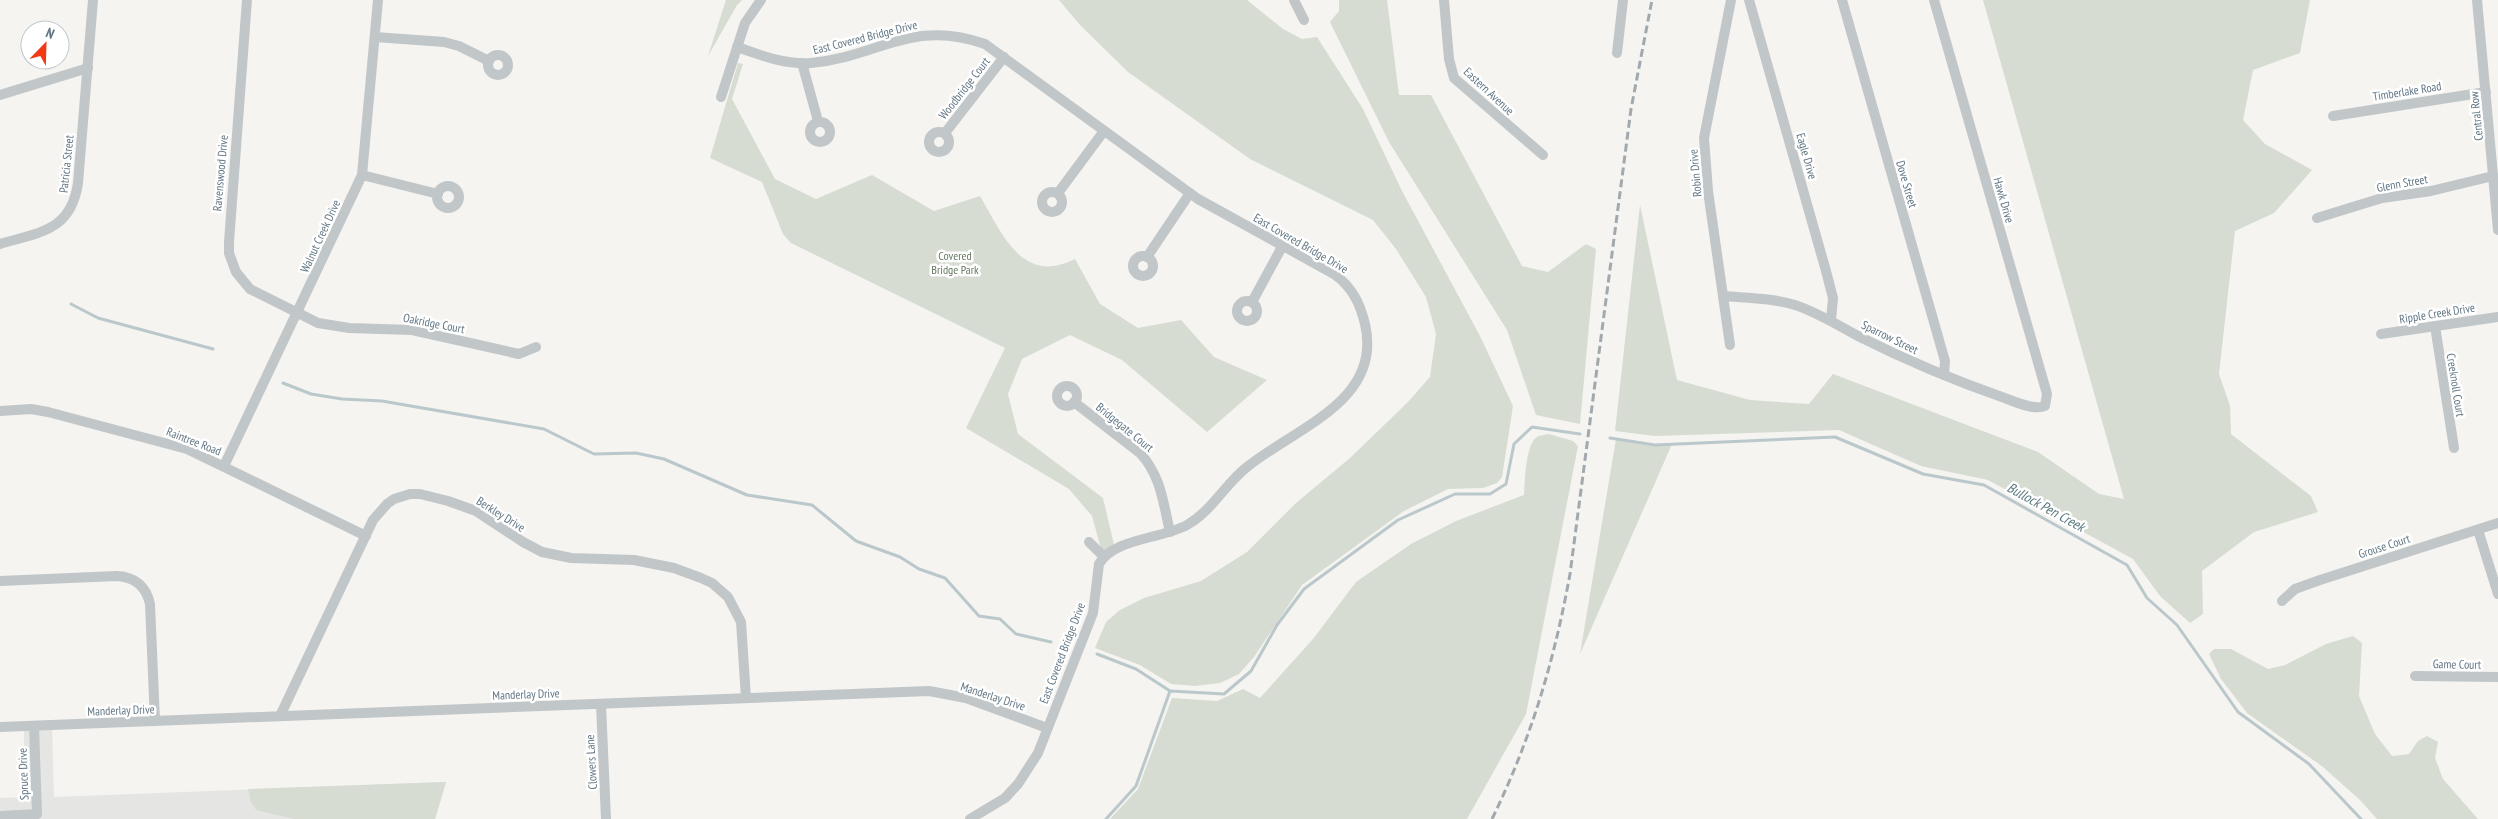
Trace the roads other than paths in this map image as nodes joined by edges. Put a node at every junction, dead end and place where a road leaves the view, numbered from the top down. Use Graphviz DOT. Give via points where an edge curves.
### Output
graph roads {
  1 [pos="93,0"];
  2 [pos="247,0"];
  3 [pos="378,0"];
  4 [pos="761,0"];
  5 [pos="1294,0"];
  6 [pos="1444,0"];
  7 [pos="1623,0"];
  8 [pos="1731,0"];
  9 [pos="1748,0"];
  10 [pos="1842,0"];
  11 [pos="1934,0"];
  12 [pos="2476,0"];
  13 [pos="1304,20"];
  14 [pos="375,36"];
  15 [pos="737,48"];
  16 [pos="1617,53"];
  17 [pos="1004,57"];
  18 [pos="489,61"];
  19 [pos="802,63"];
  20 [pos="88,68"];
  21 [pos="2486,92"];
  22 [pos="0,95"];
  23 [pos="722,96"];
  24 [pos="2333,116"];
  25 [pos="818,122"];
  26 [pos="1104,131"];
  27 [pos="945,133"];
  28 [pos="1543,155"];
  29 [pos="362,174"];
  30 [pos="2493,176"];
  31 [pos="1058,193"];
  32 [pos="1190,193"];
  33 [pos="438,194"];
  34 [pos="2317,218"];
  35 [pos="2498,230"];
  36 [pos="0,244"];
  37 [pos="1282,245"];
  38 [pos="1148,258"];
  39 [pos="1723,296"];
  40 [pos="1252,302"];
  41 [pos="298,314"];
  42 [pos="2498,317"];
  43 [pos="1831,320"];
  44 [pos="2434,326"];
  45 [pos="2380,334"];
  46 [pos="1730,345"];
  47 [pos="536,347"];
  48 [pos="1944,375"];
  49 [pos="1074,402"];
  50 [pos="2045,406"];
  51 [pos="0,411"];
  52 [pos="2454,448"];
  53 [pos="224,466"];
  54 [pos="2498,523"];
  55 [pos="2478,530"];
  56 [pos="1170,532"];
  57 [pos="366,536"];
  58 [pos="1089,542"];
  59 [pos="1103,556"];
  60 [pos="0,581"];
  61 [pos="2498,594"];
  62 [pos="2282,601"];
  63 [pos="2415,676"];
  64 [pos="2498,677"];
  65 [pos="746,698"];
  66 [pos="601,704"];
  67 [pos="280,716"];
  68 [pos="155,721"];
  69 [pos="34,726"];
  70 [pos="0,727"];
  71 [pos="1048,728"];
  72 [pos="0,816"];
  73 [pos="606,819"];
  74 [pos="970,819"];
  1 -- 20 [label="street, Patricia Street"];
  2 -- 41 [label="street, Ravenswood Drive" via="229,217 229,253 236,272 250,288"];
  3 -- 14 [label="street, Walnut Creek Drive"];
  4 -- 15 [label="street" via="746,23"];
  5 -- 13 [label="street"];
  6 -- 28 [label="street, Eastern Avenue" via="1449,59 1454,78"];
  7 -- 16 [label="street"];
  8 -- 39 [label="street, Robin Drive" via="1704,138"];
  9 -- 43 [label="street, Eagle Drive" via="1826,271 1833,298"];
  10 -- 48 [label="street, Dove Street" via="1945,361"];
  11 -- 50 [label="street, Hawk Drive" via="2047,394"];
  12 -- 21 [label="street, Central Row"];
  14 -- 18 [label="street" via="444,42"];
  14 -- 29 [label="street, Walnut Creek Drive"];
  15 -- 19 [label="street, East Covered Bridge Drive" via="772,59"];
  15 -- 23 [label="street"];
  17 -- 19 [label="street, East Covered Bridge Drive" via="985,44 942,34 922,35 826,60"];
  17 -- 26 [label="street, East Covered Bridge Drive"];
  17 -- 27 [label="street, Woodbridge Court"];
  19 -- 25 [label="street"];
  20 -- 22 [label="street"];
  20 -- 36 [label="street, Patricia Street" via="73,206 60,223 50,229"];
  21 -- 24 [label="street, Timberlake Road"];
  21 -- 30 [label="street, Central Row"];
  26 -- 31 [label="street"];
  26 -- 32 [label="street, East Covered Bridge Drive"];
  29 -- 33 [label="street"];
  29 -- 41 [label="street, Walnut Creek Drive"];
  30 -- 34 [label="street, Glenn Street" via="2431,191 2382,198"];
  30 -- 35 [label="street, Central Row"];
  32 -- 37 [label="street, East Covered Bridge Drive"];
  32 -- 38 [label="street"];
  37 -- 40 [label="street"];
  37 -- 56 [label="street, East Covered Bridge Drive" via="1334,274 1356,297 1368,342 1362,374 1351,392 1336,406 1247,467 1195,520"];
  39 -- 43 [label="street, Sparrow Street" via="1787,302"];
  39 -- 46 [label="street, Robin Drive"];
  41 -- 47 [label="street, Oakridge Court" via="334,327 412,330 519,354"];
  41 -- 53 [label="street, Walnut Creek Drive"];
  42 -- 44 [label="street, Ripple Creek Drive"];
  43 -- 48 [label="street, Sparrow Street" via="1858,336"];
  44 -- 45 [label="street, Ripple Creek Drive"];
  44 -- 52 [label="street, Creeknoll Court"];
  48 -- 50 [label="street, Sparrow Street" via="2017,402 2040,408"];
  49 -- 56 [label="street, Bridgegate Court" via="1140,453 1156,472"];
  51 -- 53 [label="street, Raintree Road" via="31,409 48,412 174,445"];
  53 -- 57 [label="street, Raintree Road"];
  54 -- 55 [label="street, Grouse Court"];
  55 -- 61 [label="street"];
  55 -- 62 [label="street, Grouse Court" via="2295,589"];
  56 -- 59 [label="street, East Covered Bridge Drive" via="1122,546"];
  57 -- 65 [label="street, Berkley Drive" via="373,520 387,504 402,496 420,494 476,511 542,552 571,558 634,560 674,568 701,578 728,597 741,622"];
  57 -- 67 [label="street, Berkley Drive"];
  58 -- 59 [label="street"];
  59 -- 71 [label="street, East Covered Bridge Drive" via="1099,564 1093,612"];
  60 -- 68 [label="street" via="125,576 140,584 150,604"];
  63 -- 64 [label="street, Game Court"];
  65 -- 66 [label="street, Manderlay Drive"];
  65 -- 71 [label="street, Manderlay Drive" via="928,691 966,698"];
  66 -- 67 [label="street, Manderlay Drive"];
  66 -- 73 [label="street, Clowers Lane"];
  67 -- 68 [label="street, Manderlay Drive"];
  68 -- 69 [label="street, Manderlay Drive"];
  69 -- 70 [label="street, Manderlay Drive"];
  69 -- 72 [label="street, Spruce Drive" via="37,814"];
  71 -- 74 [label="street, East Covered Bridge Drive" via="1035,758 1018,784 994,806"];
}
